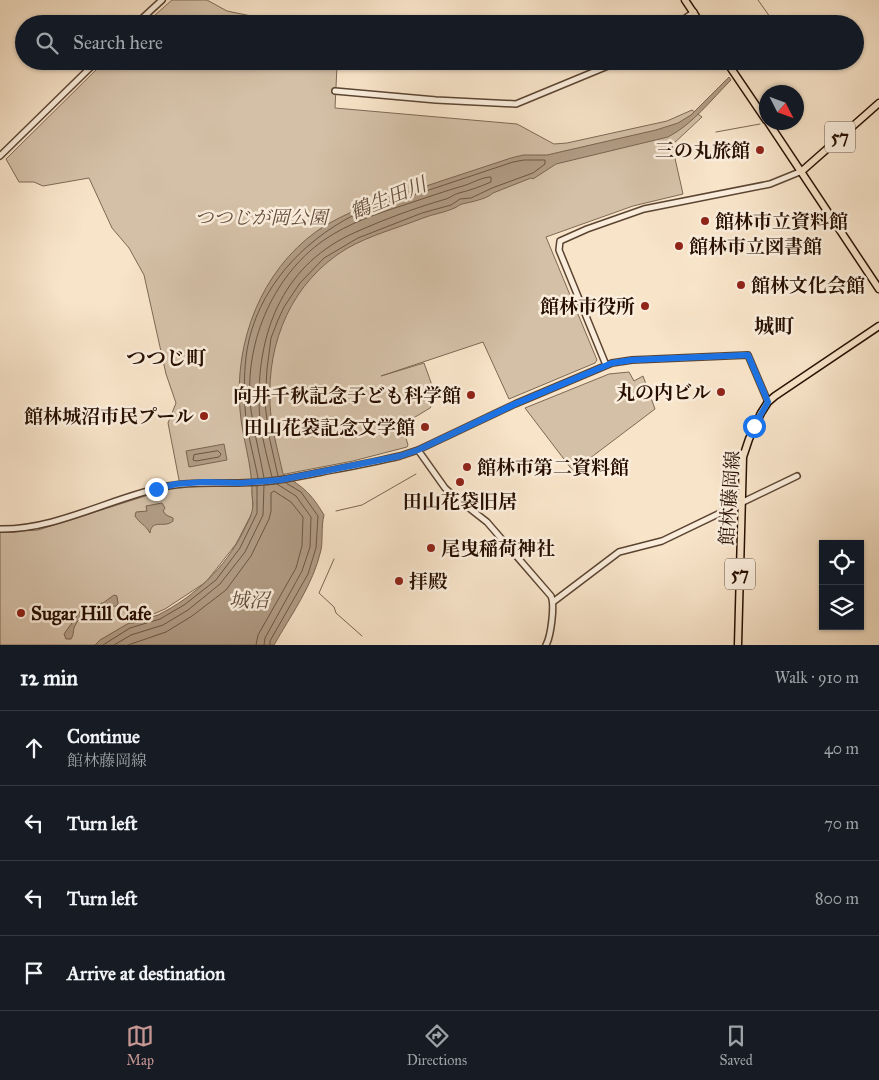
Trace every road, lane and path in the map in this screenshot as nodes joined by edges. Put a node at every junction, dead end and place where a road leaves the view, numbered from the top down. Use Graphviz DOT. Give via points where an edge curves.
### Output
graph roads {
  1 [pos="162,0"];
  2 [pos="686,0"];
  3 [pos="694,12"];
  4 [pos="146,15"];
  5 [pos="690,15"];
  6 [pos="696,15"];
  7 [pos="88,70"];
  8 [pos="598,70"];
  9 [pos="732,70"];
  10 [pos="335,92"];
  11 [pos="879,103"];
  12 [pos="759,109"];
  13 [pos="773,130"];
  14 [pos="0,156"];
  15 [pos="802,171"];
  16 [pos="879,289"];
  17 [pos="879,326"];
  18 [pos="606,365"];
  19 [pos="768,402"];
  20 [pos="418,450"];
  21 [pos="797,476"];
  22 [pos="742,503"];
  23 [pos="0,528"];
  24 [pos="553,602"];
  25 [pos="546,645"];
  26 [pos="738,645"];
  1 -- 4 [label="street"];
  2 -- 3 [label="main road"];
  3 -- 5 [label="street"];
  3 -- 6 [label="main road"];
  7 -- 14 [label="street"];
  8 -- 10 [label="street" via="516,104"];
  9 -- 12 [label="main road"];
  11 -- 15 [label="main road, 57"];
  13 -- 15 [label="main road"];
  15 -- 16 [label="main road"];
  15 -- 18 [label="street" via="770,184 644,209 560,241 559,250"];
  17 -- 19 [label="main road, 館林藤岡線 / 57"];
  18 -- 19 [label="street" via="632,360 748,355"];
  18 -- 20 [label="street"];
  19 -- 22 [label="main road, 館林藤岡線 / 57" via="746,448"];
  20 -- 23 [label="street" via="297,477 241,483 176,484 50,522 26,528"];
  20 -- 24 [label="street" via="445,488 487,522"];
  21 -- 22 [label="street"];
  22 -- 24 [label="street" via="662,541 619,552"];
  22 -- 26 [label="main road, 館林藤岡線 / 57"];
  24 -- 25 [label="street" via="551,634"];
}
